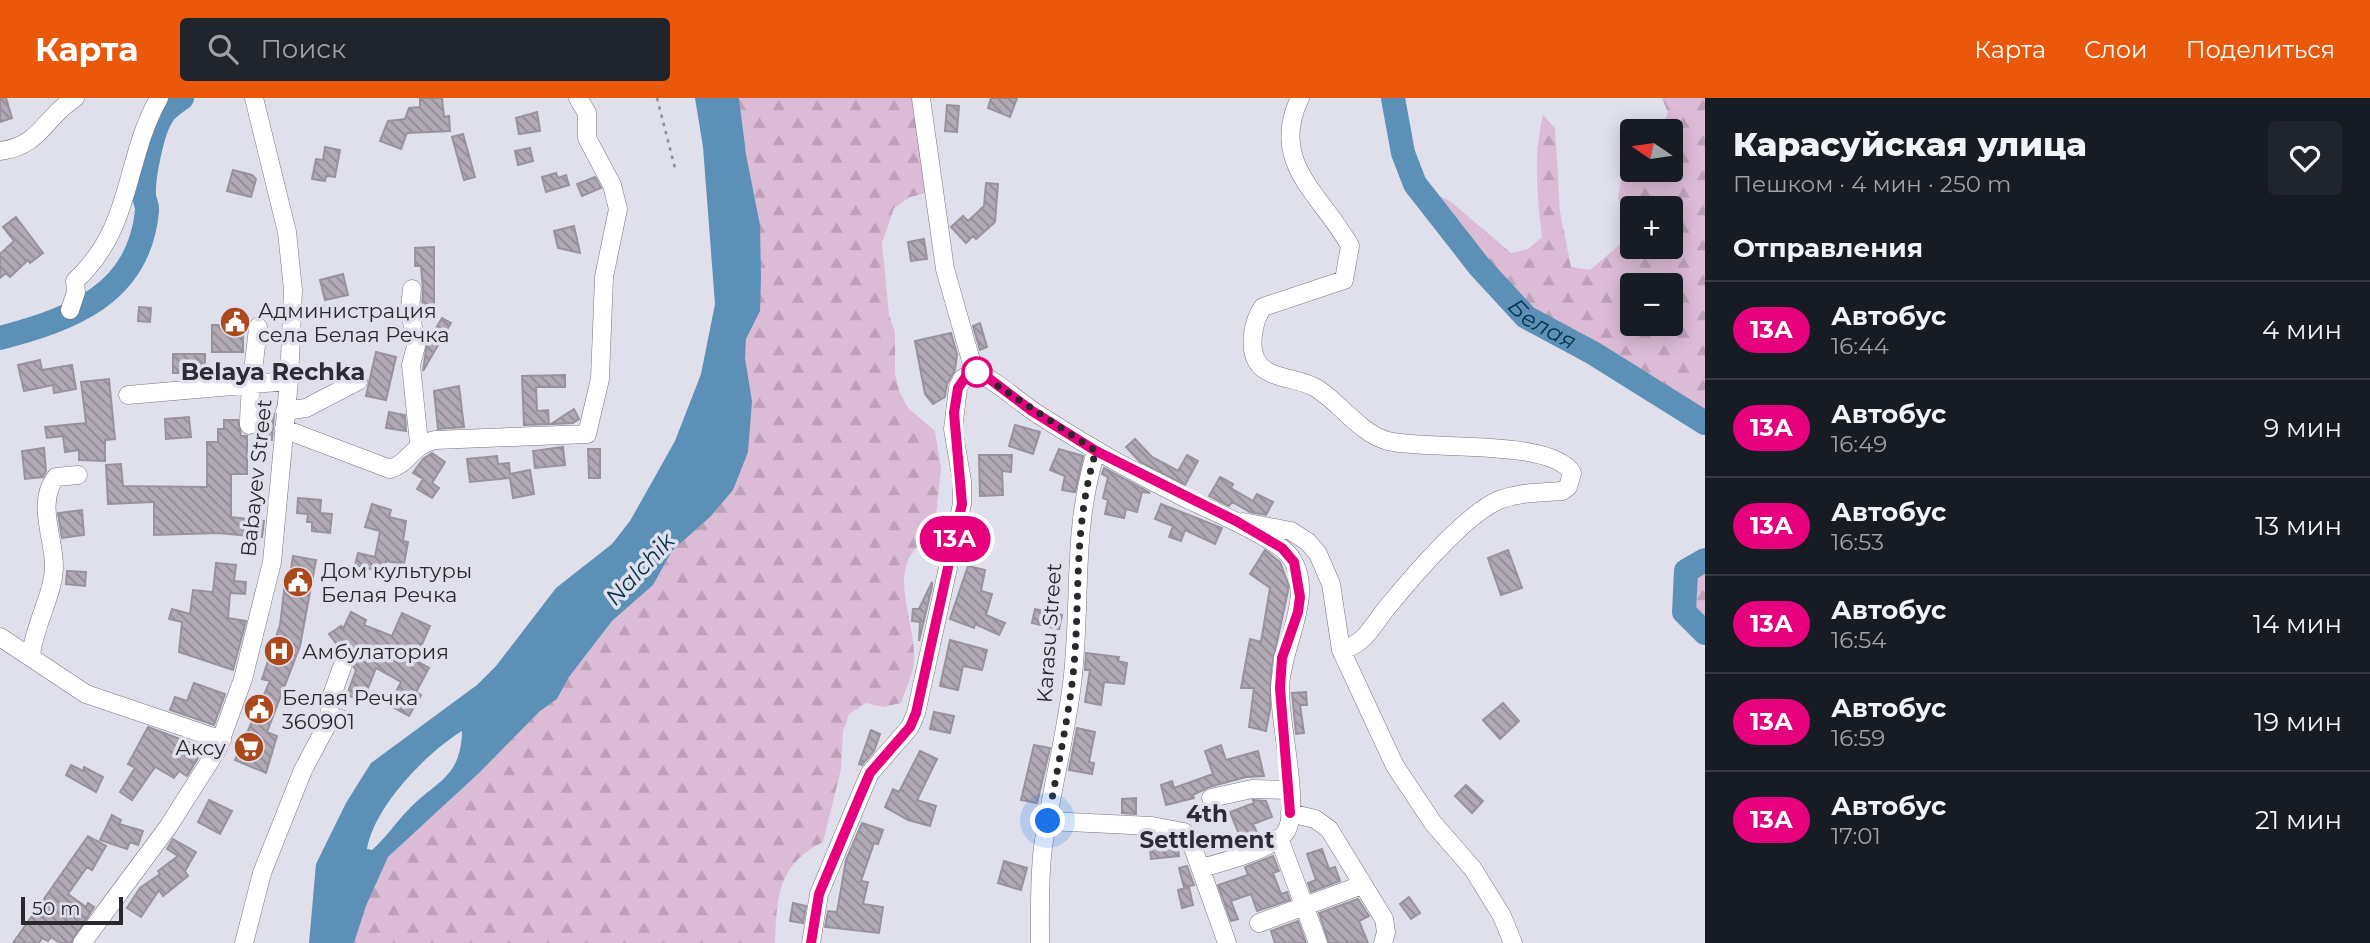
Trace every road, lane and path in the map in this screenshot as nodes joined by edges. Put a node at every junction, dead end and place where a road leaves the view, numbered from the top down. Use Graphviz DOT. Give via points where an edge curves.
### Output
graph roads {
  1 [pos="75,98"];
  2 [pos="159,98"];
  3 [pos="578,98"];
  4 [pos="657,98"];
  5 [pos="921,98"];
  6 [pos="1300,98"];
  7 [pos="257,107"];
  8 [pos="0,151"];
  9 [pos="676,172"];
  10 [pos="412,289"];
  11 [pos="70,310"];
  12 [pos="258,327"];
  13 [pos="974,371"];
  14 [pos="289,381"];
  15 [pos="358,381"];
  16 [pos="249,384"];
  17 [pos="128,396"];
  18 [pos="285,420"];
  19 [pos="249,425"];
  20 [pos="419,443"];
  21 [pos="1096,451"];
  22 [pos="78,475"];
  23 [pos="1236,521"];
  24 [pos="0,638"];
  25 [pos="1341,650"];
  26 [pos="31,655"];
  27 [pos="342,667"];
  28 [pos="222,740"];
  29 [pos="1289,790"];
  30 [pos="1211,798"];
  31 [pos="1290,813"];
  32 [pos="1048,821"];
  33 [pos="1279,838"];
  34 [pos="1201,868"];
  35 [pos="1362,885"];
  36 [pos="1302,907"];
  37 [pos="1259,923"];
  38 [pos="82,943"];
  39 [pos="244,943"];
  40 [pos="811,943"];
  41 [pos="1040,943"];
  42 [pos="1227,943"];
  43 [pos="1318,943"];
  44 [pos="1382,943"];
  45 [pos="1513,943"];
  1 -- 8 [label="street" via="62,106 37,136"];
  2 -- 11 [label="street" via="146,123 112,233 99,258 75,281"];
  3 -- 20 [label="street" via="587,113 587,138 618,209 604,277 600,379 587,434"];
  4 -- 9 [label="path"];
  5 -- 13 [label="street" via="945,269"];
  6 -- 25 [label="street" via="1291,140 1294,165 1350,246 1344,280 1263,307 1253,338 1258,363 1313,386 1373,436 1399,443 1539,452 1563,463 1572,473 1562,491 1518,494 1475,516 1396,596 1362,641"];
  7 -- 14 [label="street, Babayev Street" via="292,265"];
  10 -- 20 [label="street" via="416,346 411,365"];
  12 -- 16 [label="street"];
  13 -- 21 [label="street"];
  13 -- 40 [label="street" via="962,379 954,413 962,504 916,713 910,727 870,773 819,894"];
  14 -- 16 [label="street"];
  14 -- 18 [label="street, Babayev Street"];
  15 -- 18 [label="street"];
  16 -- 17 [label="street"];
  16 -- 19 [label="street"];
  18 -- 20 [label="street" via="390,469"];
  18 -- 28 [label="street, Babayev Street" via="272,562 243,679"];
  21 -- 23 [label="street"];
  21 -- 32 [label="street, Karasu Street" via="1077,558 1072,683"];
  22 -- 26 [label="street" via="56,477 48,486 54,573"];
  23 -- 25 [label="street" via="1291,531 1318,554 1331,584"];
  23 -- 29 [label="street" via="1282,548 1298,571 1298,612 1282,658 1280,688"];
  24 -- 26 [label="street"];
  25 -- 45 [label="street" via="1395,766 1433,823 1473,869"];
  26 -- 28 [label="street" via="86,694"];
  27 -- 39 [label="street" via="330,701 335,720 303,770 262,873"];
  28 -- 38 [label="street, Babayev Street" via="168,827"];
  29 -- 30 [label="street" via="1252,789"];
  29 -- 31 [label="street"];
  31 -- 33 [label="street" via="1286,833"];
  31 -- 35 [label="street" via="1315,819 1329,829"];
  32 -- 34 [label="street" via="1172,827 1188,836"];
  32 -- 41 [label="street, Karasu Street" via="1040,881"];
  33 -- 34 [label="street" via="1242,856"];
  33 -- 36 [label="street"];
  34 -- 42 [label="street"];
  35 -- 36 [label="street"];
  35 -- 44 [label="street" via="1371,892 1384,919"];
  36 -- 37 [label="street"];
  36 -- 43 [label="street"];
}
